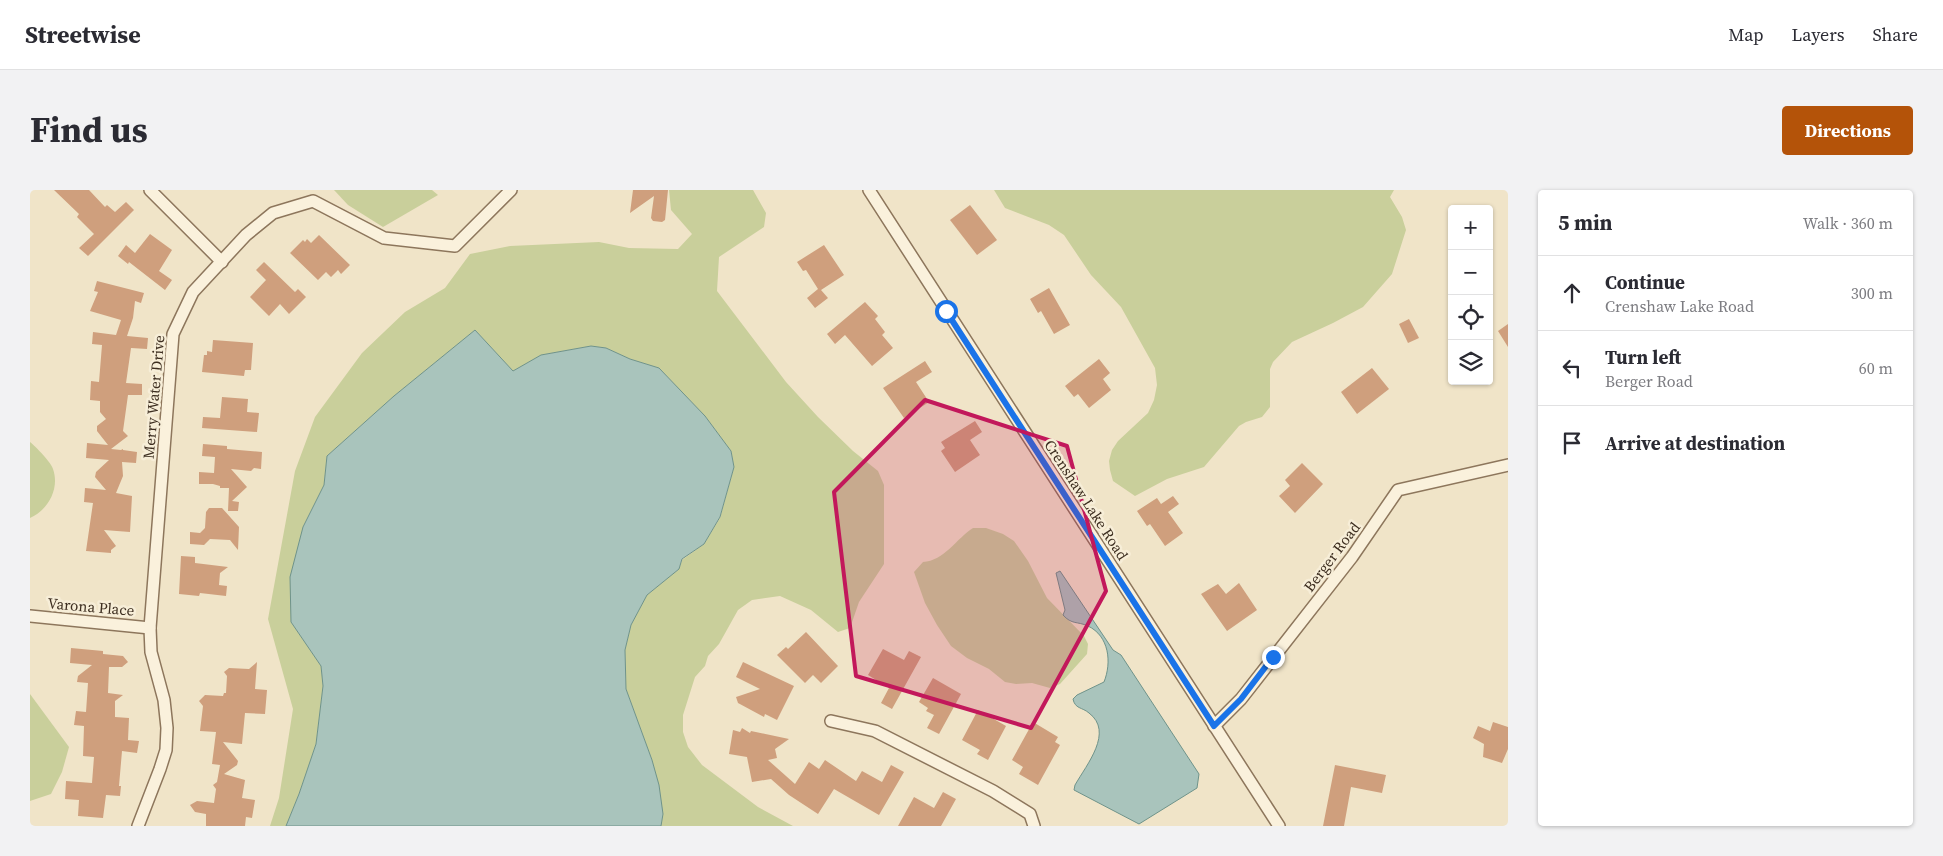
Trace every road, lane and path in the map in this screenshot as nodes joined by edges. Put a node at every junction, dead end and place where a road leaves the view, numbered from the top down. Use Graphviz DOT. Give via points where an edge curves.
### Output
graph roads {
  1 [pos="150,190"];
  2 [pos="510,190"];
  3 [pos="868,190"];
  4 [pos="222,262"];
  5 [pos="1508,465"];
  6 [pos="30,616"];
  7 [pos="150,628"];
  8 [pos="831,721"];
  9 [pos="1214,726"];
  10 [pos="138,826"];
  11 [pos="1034,826"];
  12 [pos="1279,826"];
  1 -- 4 [label="street"];
  2 -- 4 [label="street, Merry Water Drive" via="455,246 384,238 313,201 273,213 246,235"];
  3 -- 9 [label="street, Crenshaw Lake Road"];
  4 -- 7 [label="street, Merry Water Drive" via="194,292 173,334"];
  5 -- 9 [label="street, Berger Road" via="1398,490 1346,564 1241,699"];
  6 -- 7 [label="street, Varona Place"];
  7 -- 10 [label="street, Merry Water Drive" via="151,652 164,700 166,750"];
  8 -- 11 [label="street" via="875,731 993,791 1030,814"];
  9 -- 12 [label="street, Crenshaw Lake Road"];
}
